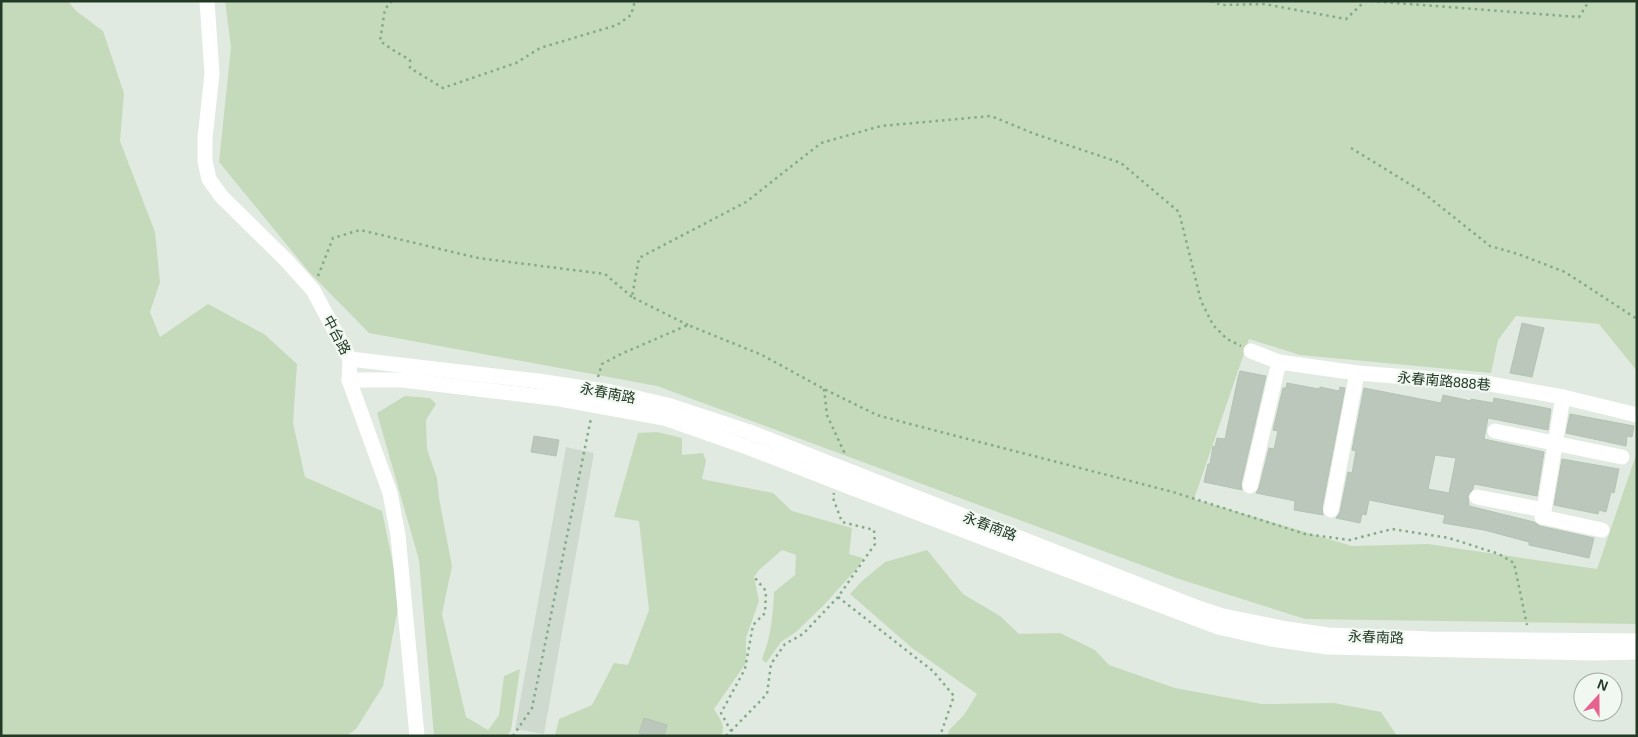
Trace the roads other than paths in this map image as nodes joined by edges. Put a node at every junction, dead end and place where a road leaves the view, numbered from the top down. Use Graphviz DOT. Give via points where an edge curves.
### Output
graph roads {
  1 [pos="207,1"];
  2 [pos="1251,351"];
  3 [pos="350,359"];
  4 [pos="1279,362"];
  5 [pos="1357,373"];
  6 [pos="349,380"];
  7 [pos="1563,397"];
  8 [pos="1637,415"];
  9 [pos="1495,431"];
  10 [pos="749,440"];
  11 [pos="1556,443"];
  12 [pos="1622,457"];
  13 [pos="1250,486"];
  14 [pos="1477,497"];
  15 [pos="1331,510"];
  16 [pos="1544,510"];
  17 [pos="1602,530"];
  18 [pos="1328,641"];
  19 [pos="1637,641"];
  20 [pos="1637,652"];
  21 [pos="417,736"];
  1 -- 3 [label="street, 中台路" via="212,74 204,138 209,178 221,196 312,290"];
  2 -- 4 [label="street, 永春南路888巷"];
  3 -- 6 [label="street, 中台路"];
  3 -- 10 [label="street, 永春南路" via="611,392 671,406"];
  4 -- 5 [label="street, 永春南路888巷"];
  4 -- 13 [label="street"];
  5 -- 7 [label="street, 永春南路888巷" via="1485,383"];
  5 -- 15 [label="street"];
  6 -- 10 [label="street, 永春南路" via="402,380 560,399 664,418"];
  6 -- 21 [label="street, 中台路" via="392,502"];
  7 -- 8 [label="street, 永春南路888巷"];
  7 -- 11 [label="street"];
  9 -- 11 [label="street"];
  10 -- 18 [label="street, 永春南路, bridge" via="846,483 1221,621 1287,629"];
  11 -- 12 [label="street"];
  11 -- 16 [label="street"];
  14 -- 16 [label="street"];
  16 -- 17 [label="street" via="1542,517"];
  18 -- 19 [label="street, 永春南路"];
  18 -- 20 [label="street, 永春南路"];
}
